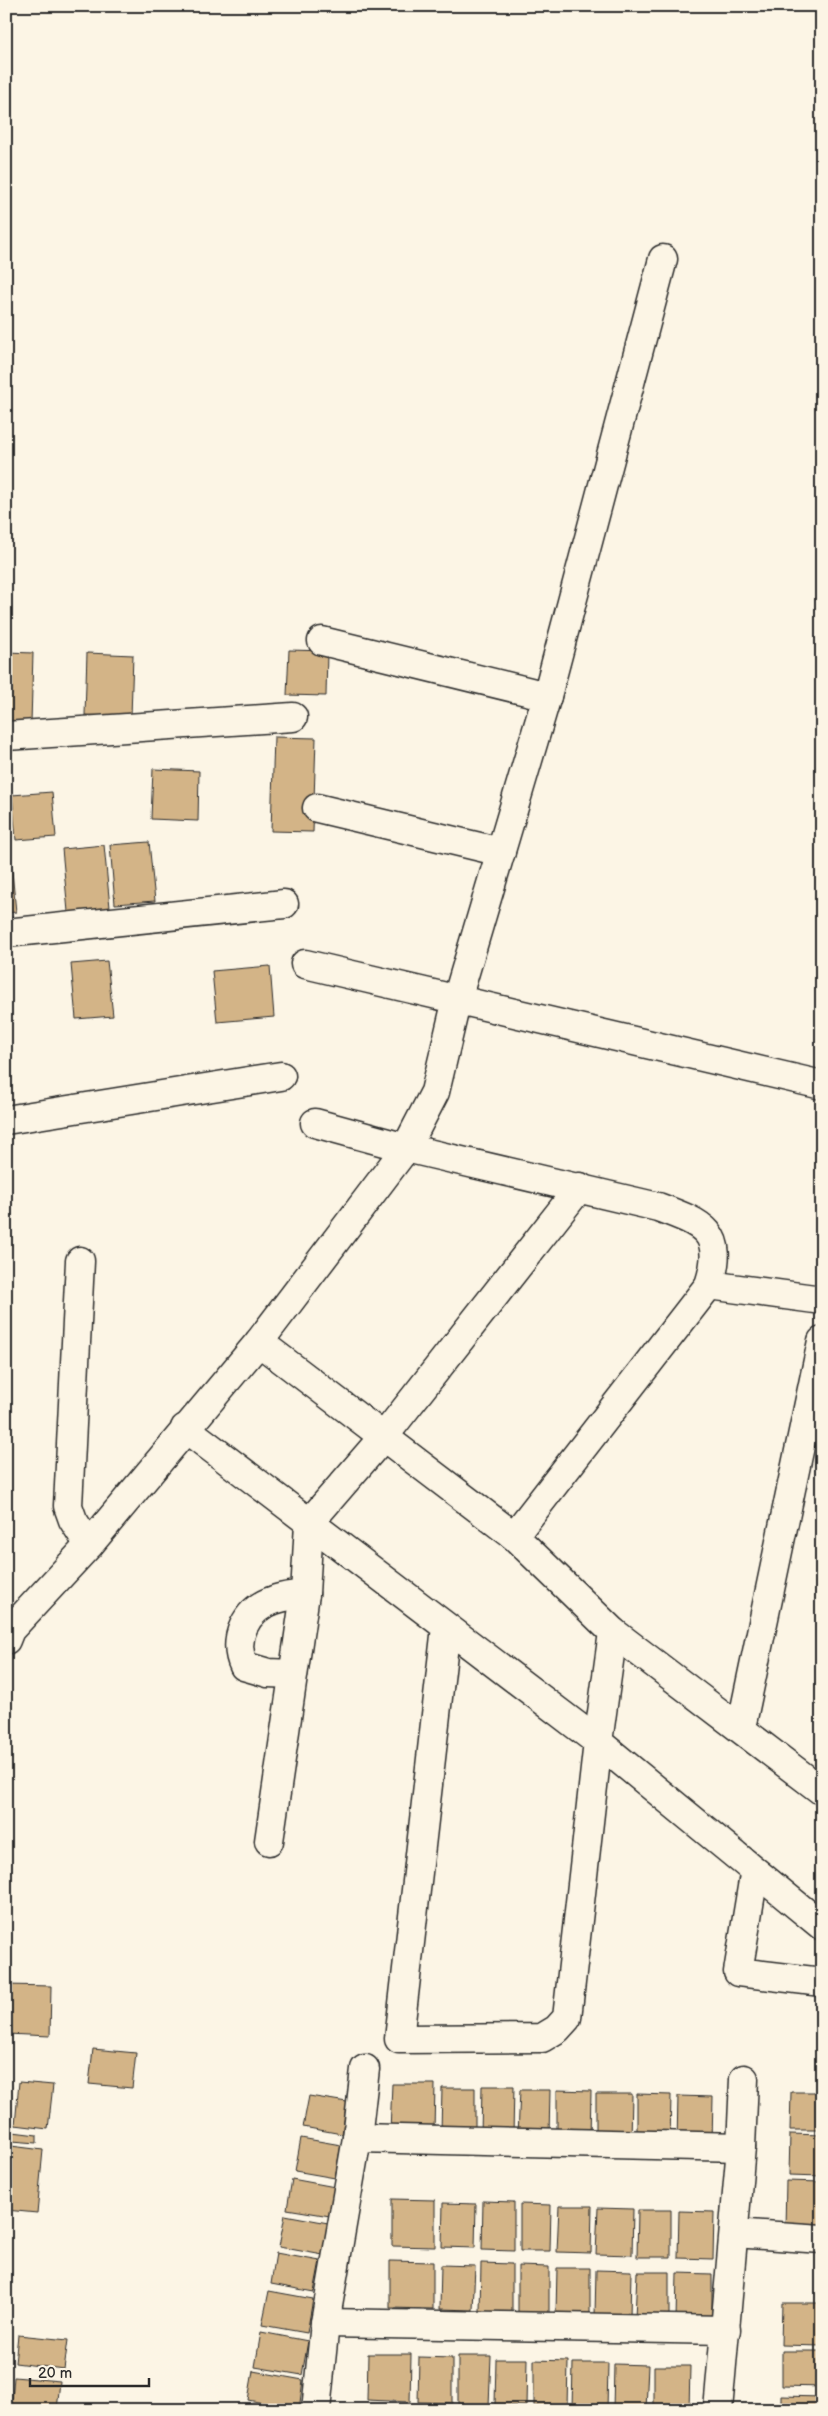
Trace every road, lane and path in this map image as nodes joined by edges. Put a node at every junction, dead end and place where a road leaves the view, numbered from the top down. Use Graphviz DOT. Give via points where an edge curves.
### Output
graph roads {
  1 [pos="663,259"];
  2 [pos="322,641"];
  3 [pos="547,696"];
  4 [pos="293,717"];
  5 [pos="6,736"];
  6 [pos="317,808"];
  7 [pos="501,852"];
  8 [pos="284,904"];
  9 [pos="6,933"];
  10 [pos="305,964"];
  11 [pos="457,1000"];
  12 [pos="281,1076"];
  13 [pos="822,1085"];
  14 [pos="6,1120"];
  15 [pos="315,1123"];
  16 [pos="406,1148"];
  17 [pos="580,1188"];
  18 [pos="80,1261"];
  19 [pos="709,1285"];
  20 [pos="822,1300"];
  21 [pos="822,1341"];
  22 [pos="259,1342"];
  23 [pos="185,1428"];
  24 [pos="385,1436"];
  25 [pos="308,1522"];
  26 [pos="514,1536"];
  27 [pos="89,1545"];
  28 [pos="304,1594"];
  29 [pos="446,1627"];
  30 [pos="613,1632"];
  31 [pos="6,1640"];
  32 [pos="293,1674"];
  33 [pos="741,1728"];
  34 [pos="598,1742"];
  35 [pos="822,1791"];
  36 [pos="269,1841"];
  37 [pos="753,1881"];
  38 [pos="822,1926"];
  39 [pos="822,1982"];
  40 [pos="365,2069"];
  41 [pos="744,2078"];
  42 [pos="357,2138"];
  43 [pos="741,2147"];
  44 [pos="734,2234"];
  45 [pos="822,2239"];
  46 [pos="325,2322"];
  47 [pos="726,2330"];
  48 [pos="316,2410"];
  49 [pos="718,2410"];
  1 -- 3 [label="street"];
  2 -- 3 [label="street"];
  3 -- 7 [label="street"];
  4 -- 5 [label="street"];
  6 -- 7 [label="street"];
  7 -- 11 [label="street"];
  8 -- 9 [label="street"];
  10 -- 11 [label="street"];
  11 -- 13 [label="street"];
  11 -- 16 [label="street" via="435,1092"];
  12 -- 14 [label="street"];
  15 -- 16 [label="street"];
  16 -- 17 [label="street"];
  16 -- 22 [label="street"];
  17 -- 19 [label="street" via="658,1207 691,1219 708,1232 716,1248"];
  17 -- 24 [label="street"];
  18 -- 27 [label="street" via="68,1506"];
  19 -- 20 [label="street"];
  19 -- 26 [label="street"];
  21 -- 33 [label="street"];
  22 -- 23 [label="street"];
  22 -- 24 [label="street"];
  23 -- 25 [label="street"];
  23 -- 27 [label="street"];
  24 -- 25 [label="street"];
  24 -- 26 [label="street"];
  25 -- 28 [label="street"];
  25 -- 29 [label="street"];
  26 -- 30 [label="street"];
  27 -- 31 [label="street" via="10,1630"];
  28 -- 32 [label="street"];
  28 -- 32 [label="street" via="264,1604 252,1613 238,1638 239,1656 244,1666 268,1673"];
  29 -- 34 [label="street"];
  29 -- 34 [label="street" via="399,2039 542,2038 567,2018"];
  30 -- 33 [label="street"];
  30 -- 34 [label="street"];
  32 -- 36 [label="street"];
  33 -- 35 [label="street"];
  34 -- 38 [label="street"];
  37 -- 39 [label="street" via="738,1972"];
  40 -- 42 [label="street"];
  41 -- 43 [label="street"];
  42 -- 43 [label="street"];
  42 -- 46 [label="street"];
  43 -- 44 [label="street"];
  44 -- 45 [label="street"];
  44 -- 47 [label="street"];
  46 -- 47 [label="street"];
  46 -- 48 [label="street"];
  47 -- 49 [label="street"];
}
